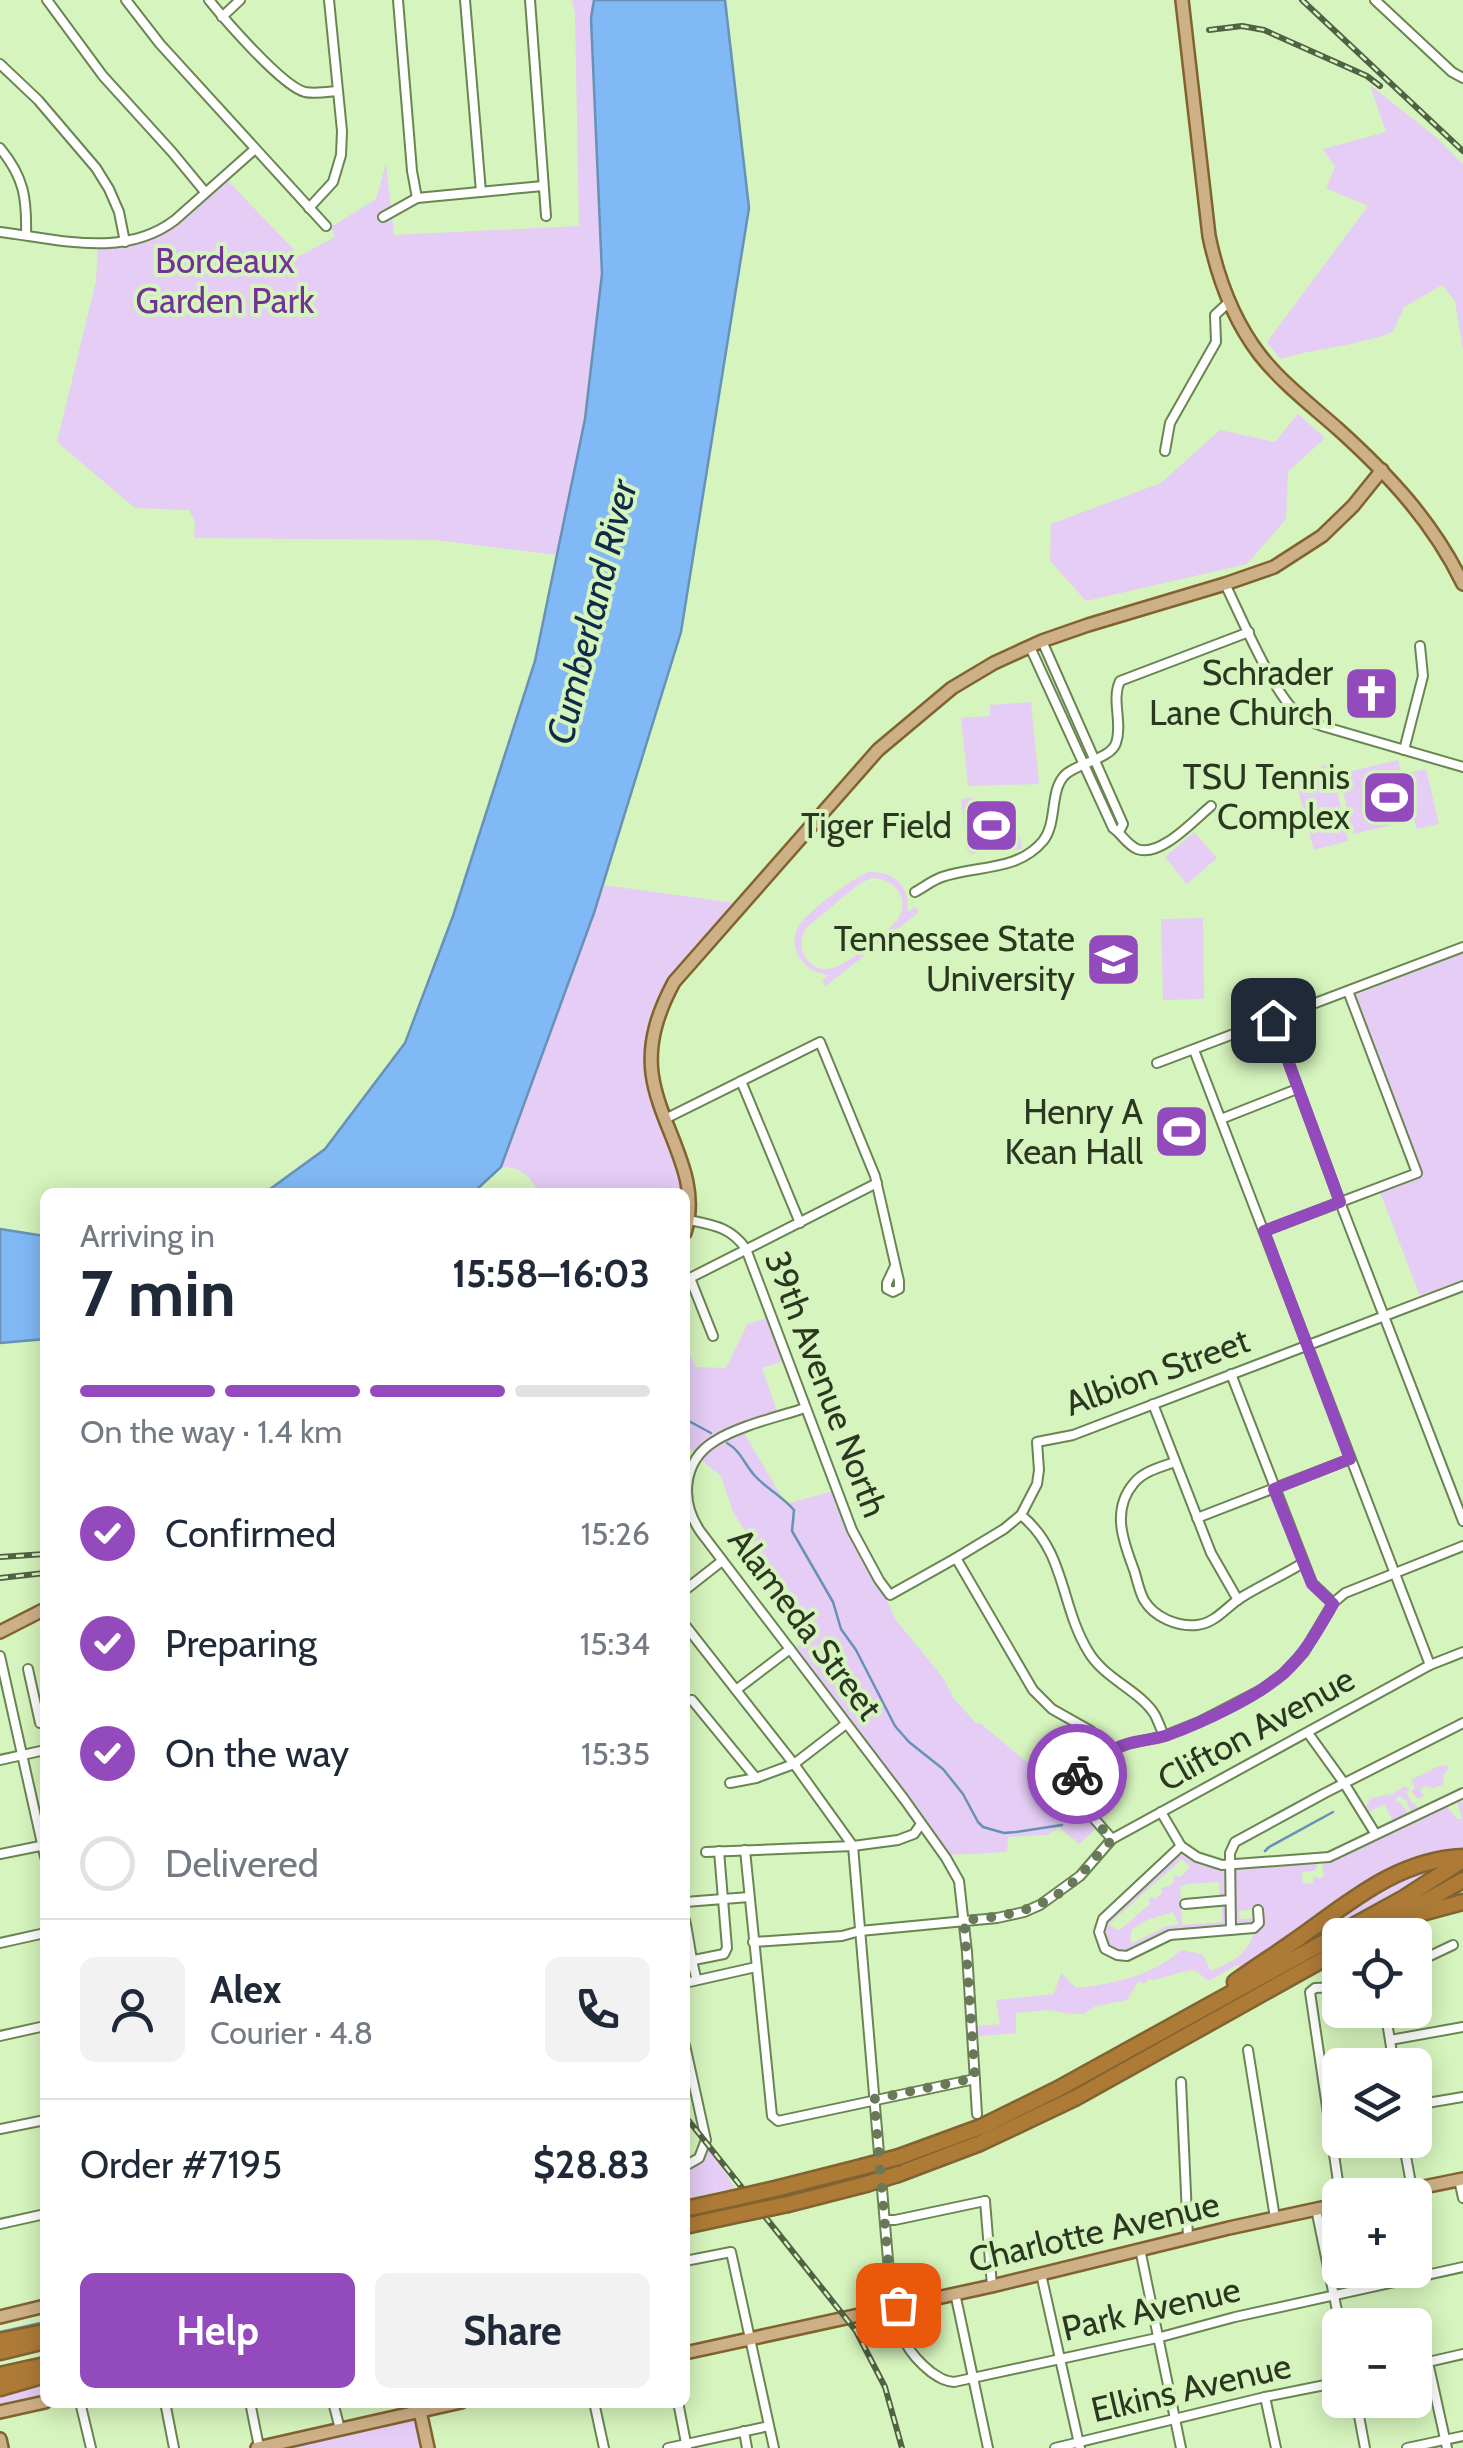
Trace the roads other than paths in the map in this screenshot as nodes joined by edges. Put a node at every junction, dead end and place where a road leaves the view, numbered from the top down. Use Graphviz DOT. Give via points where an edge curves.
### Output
graph roads {
  1 [pos="46,0"];
  2 [pos="126,0"];
  3 [pos="209,0"];
  4 [pos="240,0"];
  5 [pos="329,0"];
  6 [pos="398,0"];
  7 [pos="465,0"];
  8 [pos="530,0"];
  9 [pos="1182,0"];
  10 [pos="1375,0"];
  11 [pos="222,17"];
  12 [pos="0,64"];
  13 [pos="1463,78"];
  14 [pos="337,91"];
  15 [pos="0,148"];
  16 [pos="255,149"];
  17 [pos="543,186"];
  18 [pos="205,192"];
  19 [pos="481,192"];
  20 [pos="417,198"];
  21 [pos="309,208"];
  22 [pos="546,216"];
  23 [pos="383,218"];
  24 [pos="326,226"];
  25 [pos="0,232"];
  26 [pos="26,235"];
  27 [pos="126,242"];
  28 [pos="1228,303"];
  29 [pos="1164,451"];
  30 [pos="1382,470"];
  31 [pos="1225,584"];
  32 [pos="1463,584"];
  33 [pos="1248,632"];
  34 [pos="1042,642"];
  35 [pos="1420,646"];
  36 [pos="1030,647"];
  37 [pos="1404,750"];
  38 [pos="1094,759"];
  39 [pos="1084,764"];
  40 [pos="1463,767"];
  41 [pos="1211,806"];
  42 [pos="1120,832"];
  43 [pos="915,892"];
  44 [pos="1463,947"];
  45 [pos="1348,991"];
  46 [pos="1273,1020"];
  47 [pos="1194,1050"];
  48 [pos="1157,1064"];
  49 [pos="742,1081"];
  50 [pos="1298,1090"];
  51 [pos="665,1119"];
  52 [pos="1221,1119"];
  53 [pos="877,1183"];
  54 [pos="686,1188"];
  55 [pos="1340,1202"];
  56 [pos="800,1222"];
  57 [pos="690,1227"];
  58 [pos="1264,1231"];
  59 [pos="746,1249"];
  60 [pos="895,1266"];
  61 [pos="1462,1288"];
  62 [pos="1384,1316"];
  63 [pos="712,1336"];
  64 [pos="1307,1345"];
  65 [pos="1231,1374"];
  66 [pos="1153,1404"];
  67 [pos="805,1408"];
  68 [pos="1350,1459"];
  69 [pos="1175,1462"];
  70 [pos="690,1472"];
  71 [pos="1274,1489"];
  72 [pos="690,1513"];
  73 [pos="1021,1515"];
  74 [pos="1198,1518"];
  75 [pos="1463,1521"];
  76 [pos="1463,1546"];
  77 [pos="956,1558"];
  78 [pos="722,1561"];
  79 [pos="1304,1563"];
  80 [pos="1394,1572"];
  81 [pos="690,1586"];
  82 [pos="1238,1600"];
  83 [pos="1333,1604"];
  84 [pos="40,1612"];
  85 [pos="690,1630"];
  86 [pos="0,1632"];
  87 [pos="790,1649"];
  88 [pos="1463,1652"];
  89 [pos="0,1656"];
  90 [pos="1430,1665"];
  91 [pos="28,1669"];
  92 [pos="2,1670"];
  93 [pos="40,1685"];
  94 [pos="32,1686"];
  95 [pos="736,1690"];
  96 [pos="692,1700"];
  97 [pos="25,1708"];
  98 [pos="40,1723"];
  99 [pos="1463,1723"];
  100 [pos="846,1724"];
  101 [pos="1308,1733"];
  102 [pos="1164,1736"];
  103 [pos="40,1751"];
  104 [pos="1104,1753"];
  105 [pos="22,1755"];
  106 [pos="0,1760"];
  107 [pos="794,1764"];
  108 [pos="756,1778"];
  109 [pos="730,1783"];
  110 [pos="1344,1784"];
  111 [pos="1463,1793"];
  112 [pos="1161,1812"];
  113 [pos="920,1824"];
  114 [pos="40,1829"];
  115 [pos="1375,1833"];
  116 [pos="1112,1840"];
  117 [pos="40,1846"];
  118 [pos="853,1846"];
  119 [pos="1182,1846"];
  120 [pos="745,1850"];
  121 [pos="719,1851"];
  122 [pos="706,1852"];
  123 [pos="0,1854"];
  124 [pos="1463,1858"];
  125 [pos="1230,1865"];
  126 [pos="1463,1880"];
  127 [pos="749,1897"];
  128 [pos="723,1899"];
  129 [pos="1230,1900"];
  130 [pos="690,1902"];
  131 [pos="1463,1902"];
  132 [pos="1184,1904"];
  133 [pos="1258,1910"];
  134 [pos="1398,1918"];
  135 [pos="1407,1918"];
  136 [pos="964,1920"];
  137 [pos="860,1930"];
  138 [pos="1231,1930"];
  139 [pos="40,1935"];
  140 [pos="753,1942"];
  141 [pos="0,1943"];
  142 [pos="690,1943"];
  143 [pos="1454,1944"];
  144 [pos="1432,1955"];
  145 [pos="1322,1960"];
  146 [pos="694,1962"];
  147 [pos="756,1967"];
  148 [pos="697,1978"];
  149 [pos="690,1981"];
  150 [pos="1322,1988"];
  151 [pos="1192,2016"];
  152 [pos="40,2027"];
  153 [pos="1463,2027"];
  154 [pos="1388,2028"];
  155 [pos="0,2036"];
  156 [pos="1390,2040"];
  157 [pos="1391,2048"];
  158 [pos="1248,2050"];
  159 [pos="690,2067"];
  160 [pos="975,2078"];
  161 [pos="1181,2082"];
  162 [pos="1463,2096"];
  163 [pos="874,2099"];
  164 [pos="1432,2102"];
  165 [pos="977,2114"];
  166 [pos="40,2121"];
  167 [pos="0,2130"];
  168 [pos="690,2163"];
  169 [pos="1337,2178"];
  170 [pos="1461,2179"];
  171 [pos="1432,2185"];
  172 [pos="1463,2198"];
  173 [pos="690,2206"];
  174 [pos="1322,2208"];
  175 [pos="1316,2209"];
  176 [pos="40,2215"];
  177 [pos="1275,2218"];
  178 [pos="885,2220"];
  179 [pos="0,2224"];
  180 [pos="690,2228"];
  181 [pos="1188,2238"];
  182 [pos="1140,2250"];
  183 [pos="690,2261"];
  184 [pos="1463,2267"];
  185 [pos="1041,2274"];
  186 [pos="992,2286"];
  187 [pos="955,2293"];
  188 [pos="1334,2295"];
  189 [pos="40,2307"];
  190 [pos="892,2307"];
  191 [pos="1337,2308"];
  192 [pos="0,2317"];
  193 [pos="40,2333"];
  194 [pos="750,2338"];
  195 [pos="1157,2338"];
  196 [pos="0,2341"];
  197 [pos="40,2343"];
  198 [pos="40,2351"];
  199 [pos="690,2351"];
  200 [pos="1463,2354"];
  201 [pos="1060,2359"];
  202 [pos="1432,2361"];
  203 [pos="40,2366"];
  204 [pos="1,2370"];
  205 [pos="40,2374"];
  206 [pos="972,2378"];
  207 [pos="1432,2380"];
  208 [pos="1322,2386"];
  209 [pos="1265,2397"];
  210 [pos="40,2403"];
  211 [pos="81,2408"];
  212 [pos="165,2408"];
  213 [pos="251,2408"];
  214 [pos="335,2408"];
  215 [pos="415,2408"];
  216 [pos="419,2408"];
  217 [pos="595,2408"];
  218 [pos="679,2408"];
  219 [pos="0,2412"];
  220 [pos="1359,2418"];
  221 [pos="1175,2420"];
  222 [pos="769,2426"];
  223 [pos="340,2429"];
  224 [pos="744,2431"];
  225 [pos="1463,2436"];
  226 [pos="0,2439"];
  227 [pos="1446,2444"];
  228 [pos="1079,2445"];
  229 [pos="687,2446"];
  230 [pos="2,2448"];
  231 [pos="91,2448"];
  232 [pos="174,2448"];
  233 [pos="258,2448"];
  234 [pos="428,2448"];
  235 [pos="604,2448"];
  236 [pos="668,2448"];
  237 [pos="747,2448"];
  238 [pos="774,2448"];
  239 [pos="988,2448"];
  240 [pos="1055,2448"];
  241 [pos="1181,2448"];
  242 [pos="1276,2448"];
  243 [pos="1365,2448"];
  244 [pos="1407,2448"];
  1 -- 18 [label="street"];
  2 -- 16 [label="street"];
  3 -- 11 [label="street"];
  4 -- 11 [label="street"];
  5 -- 14 [label="street"];
  6 -- 20 [label="street"];
  7 -- 19 [label="street"];
  8 -- 17 [label="street"];
  9 -- 28 [label="main road" via="1208,236"];
  10 -- 13 [label="street"];
  11 -- 14 [label="street" via="289,85 304,92"];
  12 -- 27 [label="street" via="96,168"];
  14 -- 21 [label="street" via="341,155 332,182"];
  15 -- 26 [label="street" via="23,187"];
  16 -- 18 [label="street"];
  16 -- 21 [label="street"];
  17 -- 19 [label="street"];
  17 -- 22 [label="street"];
  18 -- 27 [label="street" via="165,228"];
  19 -- 20 [label="street"];
  20 -- 23 [label="street"];
  21 -- 24 [label="street"];
  25 -- 26 [label="street"];
  26 -- 27 [label="street"];
  28 -- 29 [label="street" via="1215,314 1216,342 1170,423"];
  28 -- 30 [label="main road" via="1269,366"];
  30 -- 31 [label="main road" via="1322,536 1274,567"];
  30 -- 32 [label="main road" via="1435,534"];
  31 -- 33 [label="street"];
  31 -- 34 [label="main road"];
  33 -- 37 [label="street" via="1301,716"];
  33 -- 38 [label="street" via="1120,682 1116,745"];
  34 -- 36 [label="main road"];
  34 -- 38 [label="street"];
  35 -- 37 [label="street" via="1423,676"];
  36 -- 39 [label="street"];
  36 -- 51 [label="main road" via="952,688 878,750 674,982 653,1037 652,1070"];
  37 -- 40 [label="street"];
  38 -- 39 [label="street"];
  38 -- 42 [label="street" via="1123,824"];
  39 -- 42 [label="street"];
  39 -- 43 [label="street" via="1062,778 1050,828 1038,846 1001,866 943,877"];
  41 -- 42 [label="street" via="1154,850 1135,848"];
  44 -- 45 [label="street"];
  45 -- 46 [label="street"];
  45 -- 55 [label="street" via="1417,1173"];
  46 -- 47 [label="street"];
  46 -- 50 [label="street"];
  47 -- 48 [label="street"];
  47 -- 52 [label="street"];
  49 -- 51 [label="street"];
  49 -- 53 [label="street" via="820,1042"];
  49 -- 56 [label="street"];
  50 -- 52 [label="street"];
  50 -- 55 [label="street"];
  51 -- 54 [label="main road"];
  52 -- 58 [label="street"];
  53 -- 56 [label="street"];
  53 -- 60 [label="street"];
  55 -- 58 [label="street"];
  55 -- 62 [label="street"];
  56 -- 59 [label="street"];
  57 -- 59 [label="street, 39th Avenue North" via="729,1230"];
  58 -- 64 [label="street"];
  59 -- 63 [label="street" via="690,1278"];
  59 -- 67 [label="street, 39th Avenue North"];
  61 -- 62 [label="street, Albion Street"];
  62 -- 64 [label="street, Albion Street"];
  62 -- 75 [label="street"];
  64 -- 65 [label="street, Albion Street"];
  64 -- 68 [label="street"];
  65 -- 66 [label="street, Albion Street"];
  65 -- 71 [label="street"];
  66 -- 69 [label="street"];
  66 -- 73 [label="street, Albion Street" via="1037,1442 1037,1484"];
  67 -- 70 [label="street, Alameda Street" via="724,1435 706,1447"];
  67 -- 77 [label="street, 39th Avenue North" via="852,1530 890,1595"];
  68 -- 71 [label="street"];
  68 -- 80 [label="street"];
  69 -- 74 [label="street"];
  69 -- 82 [label="street" via="1136,1480 1124,1497 1120,1532 1144,1601 1160,1616 1194,1625 1210,1622"];
  71 -- 74 [label="street"];
  71 -- 79 [label="street"];
  72 -- 78 [label="street, Alameda Street"];
  73 -- 77 [label="street"];
  73 -- 102 [label="street" via="1050,1550 1089,1654 1154,1712"];
  74 -- 82 [label="street"];
  76 -- 80 [label="street"];
  77 -- 104 [label="street" via="1033,1690 1052,1710 1091,1731"];
  78 -- 81 [label="street"];
  78 -- 87 [label="street, Alameda Street"];
  79 -- 82 [label="street"];
  79 -- 83 [label="street" via="1312,1584"];
  80 -- 83 [label="street" via="1344,1592"];
  80 -- 90 [label="street"];
  83 -- 102 [label="street" via="1283,1674"];
  84 -- 86 [label="main road"];
  85 -- 95 [label="street"];
  87 -- 95 [label="street"];
  87 -- 100 [label="street, Alameda Street"];
  88 -- 90 [label="street, Clifton Avenue"];
  89 -- 92 [label="street"];
  90 -- 101 [label="street, Clifton Avenue"];
  91 -- 94 [label="street"];
  92 -- 97 [label="street"];
  93 -- 94 [label="street"];
  94 -- 97 [label="street"];
  95 -- 107 [label="street"];
  96 -- 108 [label="street"];
  97 -- 98 [label="street"];
  97 -- 105 [label="street"];
  99 -- 110 [label="street"];
  100 -- 107 [label="street"];
  100 -- 113 [label="street, Alameda Street"];
  101 -- 110 [label="street"];
  101 -- 112 [label="street, Clifton Avenue"];
  102 -- 104 [label="street"];
  103 -- 105 [label="street"];
  104 -- 116 [label="street" via="1068,1782"];
  105 -- 106 [label="street"];
  105 -- 114 [label="street"];
  107 -- 108 [label="street"];
  107 -- 118 [label="street"];
  108 -- 109 [label="street"];
  110 -- 115 [label="street"];
  110 -- 125 [label="street" via="1238,1839"];
  111 -- 115 [label="street"];
  112 -- 116 [label="street, Clifton Avenue"];
  112 -- 119 [label="street"];
  113 -- 118 [label="street" via="910,1837"];
  113 -- 136 [label="street, Alameda Street" via="959,1881"];
  115 -- 125 [label="street" via="1332,1856"];
  116 -- 136 [label="street, Clifton Avenue" via="1080,1876 1040,1904"];
  117 -- 123 [label="street"];
  118 -- 120 [label="street"];
  118 -- 137 [label="street, Park Avenue"];
  119 -- 125 [label="street" via="1204,1861"];
  119 -- 138 [label="street" via="1103,1918 1104,1947 1129,1956 1168,1936"];
  120 -- 121 [label="street"];
  120 -- 127 [label="street"];
  121 -- 122 [label="street"];
  121 -- 128 [label="street"];
  124 -- 151 [label="highway"];
  124 -- 151 [label="highway" via="1407,1868 1354,1896"];
  125 -- 129 [label="street"];
  126 -- 134 [label="highway"];
  127 -- 128 [label="street"];
  127 -- 140 [label="street"];
  128 -- 130 [label="street"];
  128 -- 146 [label="street" via="727,1948"];
  129 -- 132 [label="street"];
  129 -- 138 [label="street"];
  131 -- 135 [label="highway"];
  133 -- 138 [label="street" via="1256,1926"];
  136 -- 137 [label="street, Clifton Avenue"];
  136 -- 160 [label="street"];
  137 -- 140 [label="street, Clifton Avenue"];
  137 -- 163 [label="street, Park Avenue"];
  139 -- 141 [label="street"];
  140 -- 147 [label="street"];
  142 -- 146 [label="street"];
  143 -- 144 [label="street"];
  145 -- 180 [label="highway, bridge" via="1075,2098 980,2143 866,2184"];
  146 -- 148 [label="street"];
  147 -- 148 [label="street"];
  147 -- 163 [label="street" via="772,2116"];
  148 -- 149 [label="street"];
  150 -- 169 [label="street" via="1310,1992"];
  151 -- 173 [label="highway, bridge" via="1058,2089 899,2158"];
  152 -- 155 [label="street"];
  153 -- 156 [label="street"];
  154 -- 156 [label="street"];
  156 -- 157 [label="street"];
  158 -- 177 [label="street"];
  159 -- 168 [label="street" via="706,2131 699,2158"];
  160 -- 163 [label="street"];
  160 -- 165 [label="street"];
  161 -- 181 [label="street"];
  162 -- 164 [label="street"];
  163 -- 178 [label="street, Park Avenue"];
  166 -- 167 [label="street"];
  170 -- 171 [label="main road"];
  170 -- 172 [label="street"];
  174 -- 175 [label="main road, Charlotte Avenue"];
  175 -- 177 [label="main road, Charlotte Avenue"];
  175 -- 188 [label="street"];
  176 -- 179 [label="street"];
  177 -- 181 [label="main road, Charlotte Avenue"];
  178 -- 186 [label="street" via="985,2199"];
  178 -- 190 [label="street, Park Avenue"];
  181 -- 182 [label="main road, Charlotte Avenue"];
  182 -- 185 [label="main road, Charlotte Avenue"];
  182 -- 195 [label="street"];
  183 -- 194 [label="street" via="731,2252"];
  184 -- 188 [label="street, Park Avenue"];
  185 -- 186 [label="main road, Charlotte Avenue"];
  185 -- 201 [label="street"];
  186 -- 187 [label="main road, Charlotte Avenue"];
  187 -- 190 [label="main road, Charlotte Avenue"];
  187 -- 206 [label="street"];
  188 -- 191 [label="street"];
  188 -- 195 [label="street, Park Avenue"];
  189 -- 192 [label="main road"];
  190 -- 194 [label="main road, Charlotte Avenue"];
  190 -- 206 [label="street, Park Avenue" via="921,2364 943,2380"];
  193 -- 196 [label="highway"];
  194 -- 199 [label="main road, Charlotte Avenue"];
  194 -- 222 [label="street"];
  195 -- 201 [label="street, Park Avenue"];
  195 -- 221 [label="street"];
  197 -- 204 [label="highway"];
  198 -- 204 [label="highway"];
  200 -- 202 [label="street"];
  201 -- 206 [label="street, Park Avenue"];
  201 -- 228 [label="street"];
  203 -- 204 [label="highway"];
  204 -- 205 [label="highway"];
  206 -- 239 [label="street"];
  207 -- 227 [label="street"];
  208 -- 209 [label="street, Elkins Avenue"];
  209 -- 221 [label="street, Elkins Avenue"];
  209 -- 242 [label="street"];
  210 -- 219 [label="main road"];
  211 -- 231 [label="street"];
  212 -- 232 [label="street"];
  213 -- 233 [label="street"];
  214 -- 223 [label="street"];
  215 -- 223 [label="main road"];
  216 -- 234 [label="main road"];
  217 -- 235 [label="street"];
  218 -- 229 [label="street"];
  220 -- 243 [label="street"];
  221 -- 228 [label="street, Elkins Avenue"];
  221 -- 241 [label="street"];
  222 -- 224 [label="street"];
  222 -- 238 [label="street"];
  223 -- 233 [label="main road"];
  224 -- 229 [label="street"];
  224 -- 237 [label="street"];
  225 -- 227 [label="street"];
  226 -- 230 [label="main road"];
  227 -- 244 [label="street"];
  228 -- 240 [label="street, Elkins Avenue"];
  229 -- 236 [label="street"];
}
